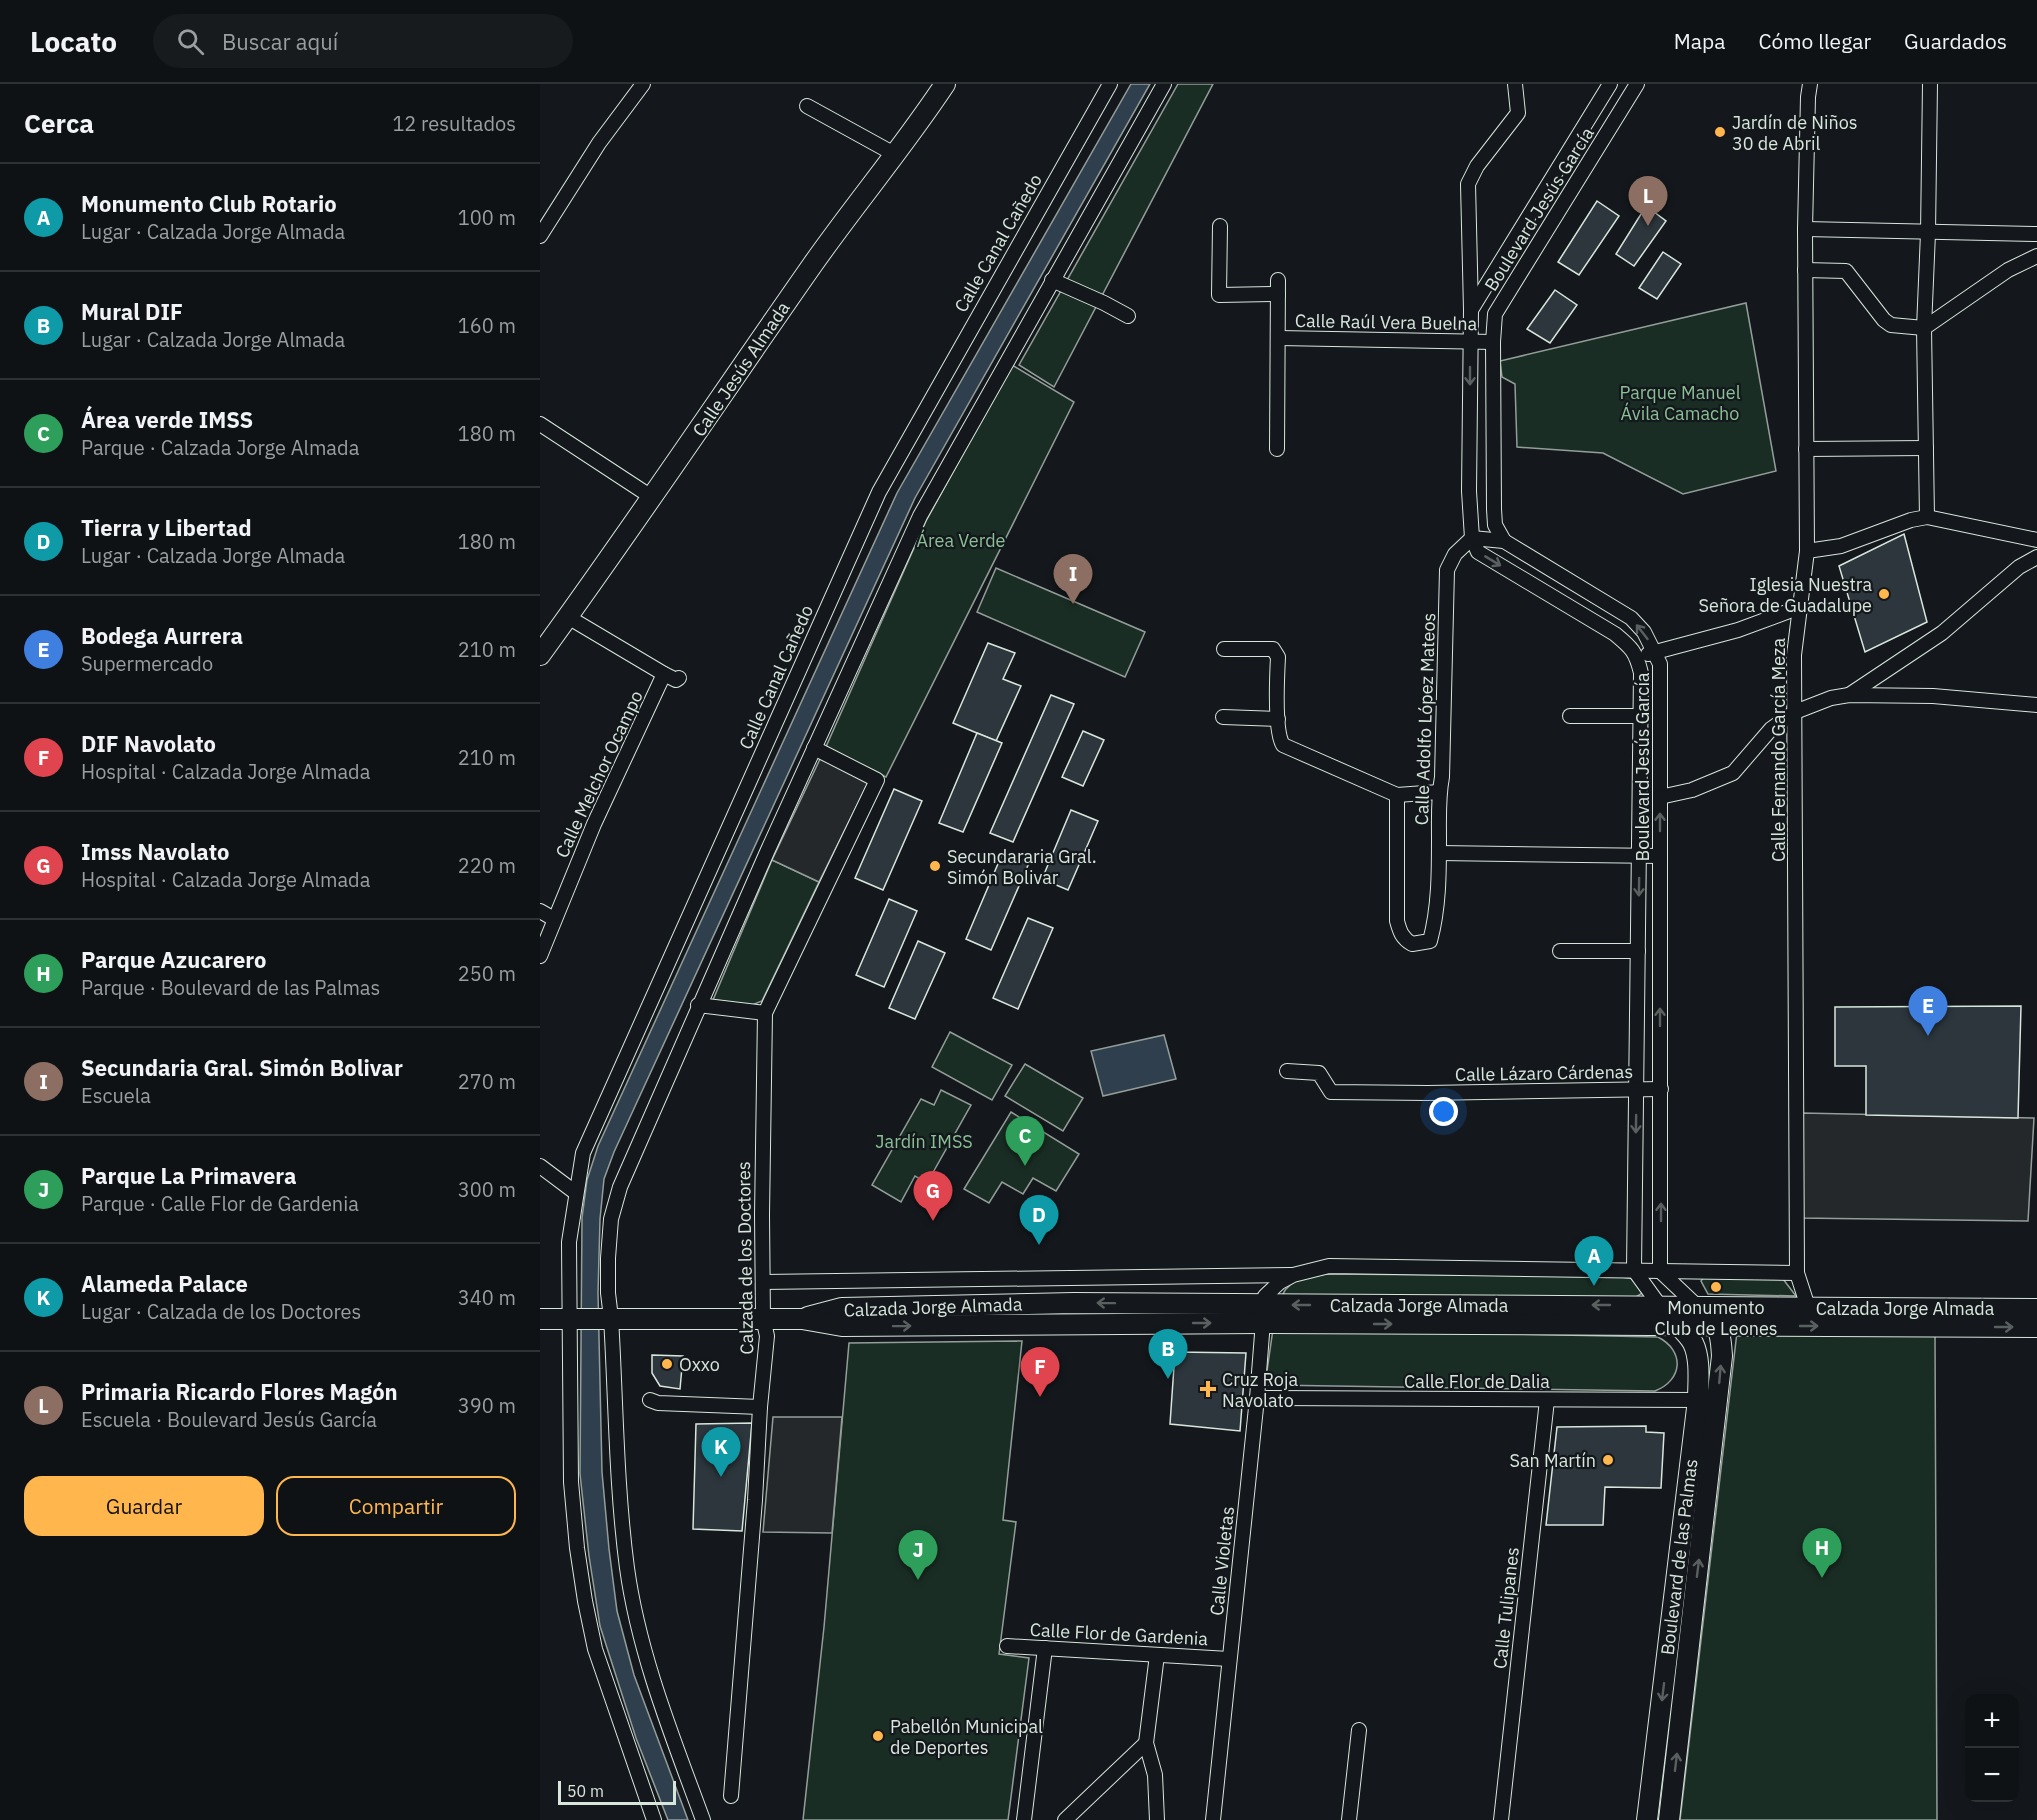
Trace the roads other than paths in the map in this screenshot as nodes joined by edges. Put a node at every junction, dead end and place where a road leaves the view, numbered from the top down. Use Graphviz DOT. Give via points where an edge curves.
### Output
graph roads {
  1 [pos="643,84"];
  2 [pos="1110,84"];
  3 [pos="1164,84"];
  4 [pos="1515,84"];
  5 [pos="1610,84"];
  6 [pos="1637,84"];
  7 [pos="1810,84"];
  8 [pos="1930,84"];
  9 [pos="939,86"];
  10 [pos="807,106"];
  11 [pos="896,155"];
  12 [pos="1220,226"];
  13 [pos="1805,229"];
  14 [pos="1928,233"];
  15 [pos="2037,234"];
  16 [pos="540,236"];
  17 [pos="2037,256"];
  18 [pos="1805,270"];
  19 [pos="1052,280"];
  20 [pos="1471,310"];
  21 [pos="1128,316"];
  22 [pos="1924,328"];
  23 [pos="1279,338"];
  24 [pos="1470,342"];
  25 [pos="1493,342"];
  26 [pos="540,424"];
  27 [pos="1806,448"];
  28 [pos="1926,448"];
  29 [pos="1277,450"];
  30 [pos="653,498"];
  31 [pos="1927,517"];
  32 [pos="1472,538"];
  33 [pos="2037,540"];
  34 [pos="1504,541"];
  35 [pos="1807,551"];
  36 [pos="2037,557"];
  37 [pos="1800,608"];
  38 [pos="568,617"];
  39 [pos="1224,649"];
  40 [pos="1655,651"];
  41 [pos="540,655"];
  42 [pos="1637,658"];
  43 [pos="664,674"];
  44 [pos="679,678"];
  45 [pos="1849,695"];
  46 [pos="2037,705"];
  47 [pos="1795,712"];
  48 [pos="1570,716"];
  49 [pos="1640,716"];
  50 [pos="1222,717"];
  51 [pos="1278,719"];
  52 [pos="814,748"];
  53 [pos="1439,792"];
  54 [pos="1397,795"];
  55 [pos="1660,797"];
  56 [pos="1439,854"];
  57 [pos="1639,856"];
  58 [pos="1660,856"];
  59 [pos="540,911"];
  60 [pos="554,919"];
  61 [pos="1560,951"];
  62 [pos="1638,951"];
  63 [pos="540,956"];
  64 [pos="698,1005"];
  65 [pos="765,1013"];
  66 [pos="1287,1071"];
  67 [pos="1661,1089"];
  68 [pos="1637,1090"];
  69 [pos="540,1166"];
  70 [pos="576,1193"];
  71 [pos="1634,1270"];
  72 [pos="1660,1271"];
  73 [pos="1797,1273"];
  74 [pos="1293,1275"];
  75 [pos="763,1282"];
  76 [pos="1660,1306"];
  77 [pos="1697,1306"];
  78 [pos="1808,1307"];
  79 [pos="2037,1309"];
  80 [pos="1262,1314"];
  81 [pos="571,1318"];
  82 [pos="607,1318"];
  83 [pos="763,1318"];
  84 [pos="540,1319"];
  85 [pos="1679,1326"];
  86 [pos="1717,1327"];
  87 [pos="2037,1327"];
  88 [pos="1257,1398"];
  89 [pos="650,1400"];
  90 [pos="1547,1400"];
  91 [pos="1698,1400"];
  92 [pos="760,1407"];
  93 [pos="1007,1646"];
  94 [pos="1045,1648"];
  95 [pos="1157,1655"];
  96 [pos="1229,1659"];
  97 [pos="1359,1730"];
  98 [pos="1146,1743"];
  99 [pos="731,1796"];
  100 [pos="654,1820"];
  101 [pos="703,1820"];
  102 [pos="1024,1820"];
  103 [pos="1065,1820"];
  104 [pos="1157,1820"];
  105 [pos="1213,1820"];
  106 [pos="1349,1820"];
  107 [pos="1501,1820"];
  108 [pos="1647,1820"];
  109 [pos="1669,1820"];
  1 -- 16 [label="street" via="599,143"];
  2 -- 70 [label="street, Calle Canal Cañedo" via="879,492 594,1126 583,1153"];
  3 -- 19 [label="street"];
  4 -- 20 [label="street" via="1518,113 1477,166 1468,184"];
  5 -- 20 [label="street, Boulevard Jesús García"];
  6 -- 25 [label="street, Boulevard Jesús García" via="1495,314"];
  7 -- 13 [label="street, Calle Fernando García Meza"];
  8 -- 14 [label="street"];
  9 -- 11 [label="street, Calle Jesús Almada"];
  10 -- 11 [label="street"];
  11 -- 30 [label="street, Calle Jesús Almada" via="815,261"];
  12 -- 23 [label="street" via="1219,295 1278,287"];
  13 -- 14 [label="street"];
  13 -- 18 [label="street, Calle Fernando García Meza"];
  14 -- 15 [label="street"];
  14 -- 22 [label="street"];
  17 -- 22 [label="street" via="2008,270"];
  18 -- 22 [label="street" via="1846,272 1884,320 1892,325"];
  18 -- 27 [label="street, Calle Fernando García Meza"];
  19 -- 21 [label="street"];
  19 -- 52 [label="street" via="920,516"];
  20 -- 24 [label="street, Boulevard Jesús García"];
  22 -- 28 [label="street"];
  23 -- 24 [label="street, Calle Raúl Vera Buelna"];
  23 -- 29 [label="street"];
  24 -- 25 [label="street, Calle Raúl Vera Buelna"];
  24 -- 32 [label="street, Boulevard Jesús García, one-way"];
  25 -- 34 [label="street, Boulevard Jesús García" via="1494,509 1495,525"];
  26 -- 30 [label="street"];
  27 -- 28 [label="street"];
  27 -- 35 [label="street, Calle Fernando García Meza"];
  28 -- 31 [label="street"];
  30 -- 38 [label="street, Calle Jesús Almada"];
  31 -- 33 [label="street"];
  31 -- 35 [label="street" via="1841,546"];
  32 -- 34 [label="street"];
  32 -- 42 [label="street, Boulevard Jesús García, one-way" via="1478,552 1615,634"];
  32 -- 53 [label="street, Calle Adolfo López Mateos" via="1455,554 1448,570"];
  40 -- 34 [label="street, Boulevard Jesús García, one-way" via="1630,618"];
  35 -- 37 [label="street, Calle Fernando García Meza"];
  36 -- 45 [label="street" via="2019,567 1942,633"];
  37 -- 40 [label="street" via="1738,630"];
  37 -- 47 [label="street, Calle Fernando García Meza" via="1794,655"];
  38 -- 41 [label="street, Calle Jesús Almada"];
  38 -- 43 [label="street"];
  39 -- 51 [label="street" via="1273,649 1278,657"];
  40 -- 42 [label="street"];
  40 -- 55 [label="street, Boulevard Jesús García" via="1660,664"];
  42 -- 49 [label="street, Boulevard Jesús García" via="1641,674"];
  43 -- 44 [label="street"];
  43 -- 60 [label="street, Calle Melchor Ocampo"];
  45 -- 46 [label="street" via="1933,696"];
  45 -- 47 [label="street"];
  47 -- 55 [label="street" via="1770,729 1733,773 1692,790"];
  47 -- 73 [label="street, Calle Fernando García Meza"];
  48 -- 49 [label="street"];
  49 -- 57 [label="street, Boulevard Jesús García"];
  50 -- 51 [label="street"];
  51 -- 54 [label="street" via="1284,745"];
  52 -- 64 [label="street"];
  52 -- 65 [label="street, Calzada de los Doctores" via="877,780"];
  53 -- 54 [label="street"];
  53 -- 56 [label="street, Calle Adolfo López Mateos"];
  54 -- 56 [label="street, Calle Adolfo López Mateos" via="1397,921 1405,940 1412,944 1430,941 1436,923"];
  58 -- 55 [label="street, Boulevard Jesús García, one-way"];
  56 -- 57 [label="street"];
  57 -- 58 [label="street"];
  57 -- 62 [label="street, Boulevard Jesús García, one-way"];
  67 -- 58 [label="street, Boulevard Jesús García, one-way"];
  59 -- 60 [label="street"];
  60 -- 63 [label="street, Calle Melchor Ocampo"];
  61 -- 62 [label="street"];
  62 -- 68 [label="street, Boulevard Jesús García"];
  64 -- 65 [label="street"];
  64 -- 82 [label="street" via="620,1187 611,1219"];
  65 -- 75 [label="street, Calzada de los Doctores"];
  66 -- 68 [label="street, Calle Lázaro Cárdenas" via="1319,1073 1331,1092"];
  67 -- 68 [label="street, Calle Lázaro Cárdenas"];
  72 -- 67 [label="street, Boulevard Jesús García, one-way"];
  68 -- 71 [label="street, Boulevard Jesús García, one-way"];
  69 -- 70 [label="street"];
  70 -- 81 [label="street, Calle Canal Cañedo" via="569,1242"];
  71 -- 72 [label="street"];
  71 -- 74 [label="street" via="1364,1265 1329,1266"];
  71 -- 76 [label="street"];
  72 -- 73 [label="street"];
  72 -- 77 [label="street"];
  73 -- 78 [label="street, Calle Fernando García Meza"];
  74 -- 75 [label="street"];
  74 -- 80 [label="street" via="1265,1296"];
  75 -- 83 [label="street, Calzada de los Doctores"];
  76 -- 77 [label="street, Calzada Jorge Almada"];
  76 -- 80 [label="street, Calzada Jorge Almada, one-way"];
  76 -- 85 [label="street, Boulevard de las Palmas"];
  77 -- 78 [label="street, Calzada Jorge Almada"];
  77 -- 86 [label="street"];
  78 -- 79 [label="street, Calzada Jorge Almada"];
  80 -- 83 [label="street, Calzada Jorge Almada" via="842,1326"];
  80 -- 85 [label="street, Calzada Jorge Almada, one-way"];
  80 -- 88 [label="street, Calle Violetas"];
  81 -- 82 [label="street, Calzada Jorge Almada"];
  81 -- 84 [label="street"];
  81 -- 100 [label="street, Calle Canal Cañedo" via="571,1482 585,1601 595,1649"];
  82 -- 83 [label="street, Calzada Jorge Almada"];
  82 -- 101 [label="street" via="627,1568 645,1652"];
  83 -- 92 [label="street, Calzada de los Doctores" via="767,1336"];
  85 -- 86 [label="street, Calzada Jorge Almada"];
  85 -- 91 [label="street, Boulevard de las Palmas" via="1692,1342 1697,1359"];
  86 -- 87 [label="street, Calzada Jorge Almada, one-way"];
  109 -- 86 [label="street, Boulevard de las Palmas, one-way" via="1717,1414 1722,1356"];
  88 -- 90 [label="street, Calle Flor de Dalia"];
  88 -- 96 [label="street, Calle Violetas"];
  89 -- 92 [label="street"];
  90 -- 91 [label="street, Calle Flor de Dalia"];
  90 -- 107 [label="street, Calle Tulipanes"];
  91 -- 108 [label="street, Boulevard de las Palmas, one-way"];
  92 -- 99 [label="street, Calzada de los Doctores"];
  93 -- 94 [label="street, Calle Flor de Gardenia"];
  94 -- 95 [label="street, Calle Flor de Gardenia"];
  94 -- 102 [label="street"];
  95 -- 96 [label="street, Calle Flor de Gardenia"];
  95 -- 98 [label="street"];
  96 -- 105 [label="street, Calle Violetas"];
  97 -- 106 [label="street"];
  98 -- 103 [label="street"];
  98 -- 104 [label="street" via="1155,1775"];
}
